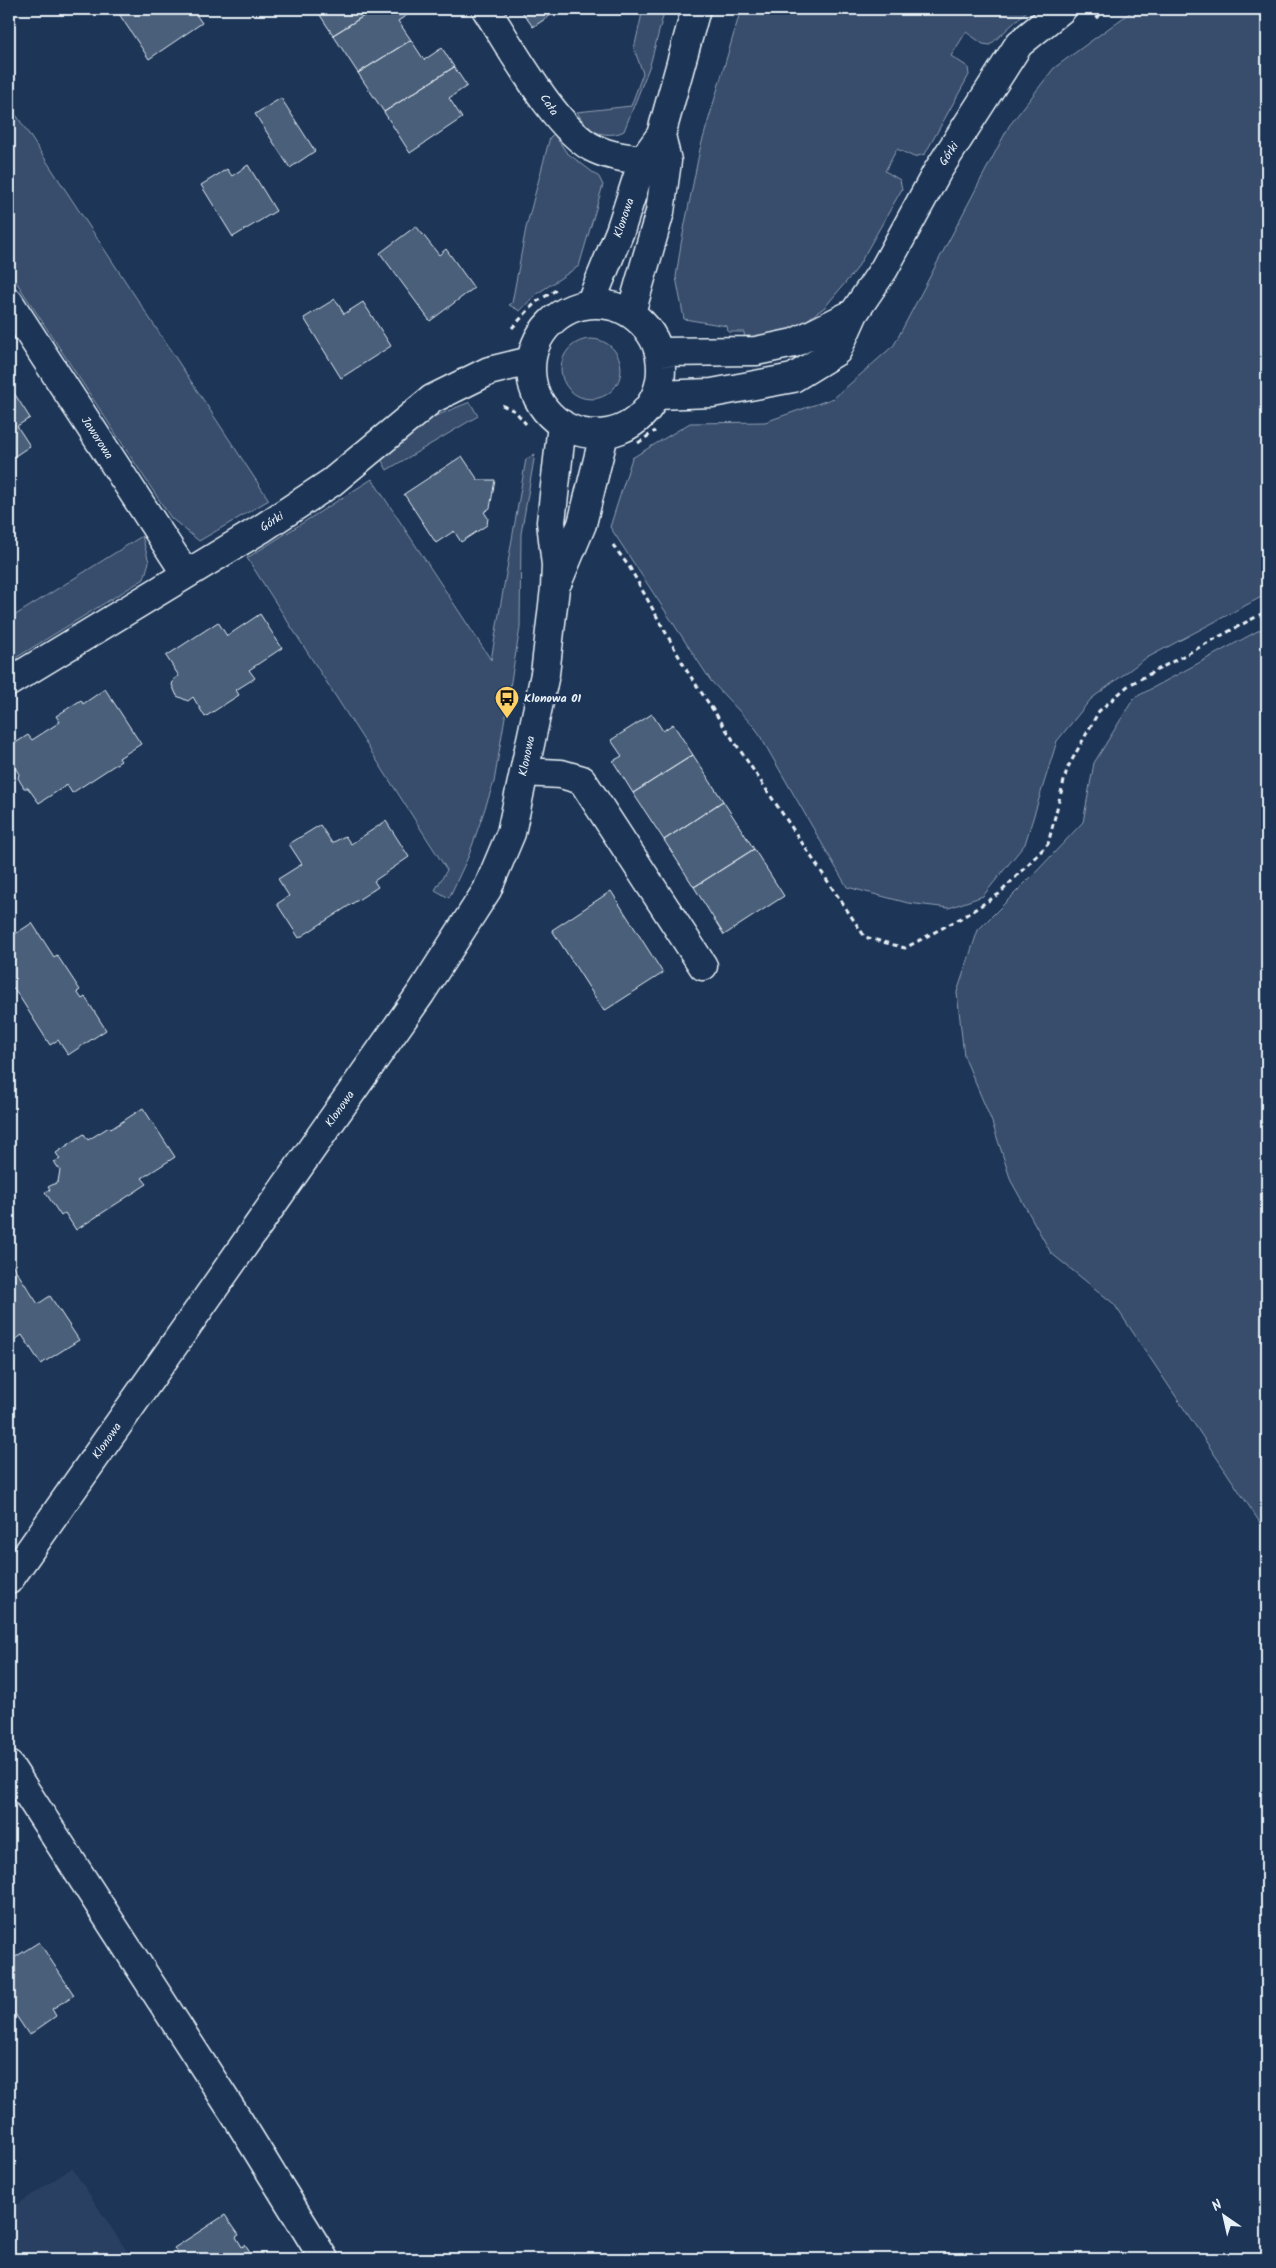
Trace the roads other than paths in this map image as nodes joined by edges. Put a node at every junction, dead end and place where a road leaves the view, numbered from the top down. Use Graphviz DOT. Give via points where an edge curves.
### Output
graph roads {
  1 [pos="486,9"];
  2 [pos="696,9"];
  3 [pos="1062,9"];
  4 [pos="661,134"];
  5 [pos="644,160"];
  6 [pos="9,302"];
  7 [pos="590,304"];
  8 [pos="854,313"];
  9 [pos="631,314"];
  10 [pos="659,352"];
  11 [pos="530,361"];
  12 [pos="656,395"];
  13 [pos="562,424"];
  14 [pos="604,435"];
  15 [pos="186,574"];
  16 [pos="555,588"];
  17 [pos="9,682"];
  18 [pos="524,772"];
  19 [pos="703,966"];
  20 [pos="9,1580"];
  21 [pos="9,1765"];
  22 [pos="324,2259"];
  1 -- 5 [label="street, Cała" via="559,120 594,148"];
  2 -- 4 [label="street, Klonowa"];
  3 -- 8 [label="street, Górki" via="1019,44 937,172 884,269"];
  4 -- 5 [label="street, Klonowa"];
  4 -- 9 [label="street, Klonowa" via="667,161 660,212"];
  5 -- 7 [label="street, Klonowa"];
  6 -- 15 [label="street, Jaworowa"];
  7 -- 9 [label="street" via="607,304"];
  7 -- 11 [label="street" via="566,310 548,323 536,341"];
  8 -- 10 [label="street, Górki" via="794,343 756,351"];
  8 -- 12 [label="street, Górki" via="837,351 793,378 712,393"];
  9 -- 10 [label="street" via="654,337"];
  10 -- 12 [label="street" via="661,375"];
  11 -- 13 [label="street" via="531,382 538,402"];
  11 -- 15 [label="street, Górki" via="489,371 432,399 332,482"];
  12 -- 14 [label="street" via="646,411 630,425"];
  13 -- 14 [label="street" via="570,429"];
  13 -- 16 [label="street, Klonowa" via="550,522 556,565"];
  14 -- 16 [label="street, Klonowa" via="582,524"];
  15 -- 17 [label="street, Górki"];
  16 -- 18 [label="street, Klonowa" via="544,674"];
  18 -- 19 [label="street" via="561,774 582,780"];
  18 -- 20 [label="street, Klonowa" via="510,833 487,890 415,1001"];
  21 -- 22 [label="street" via="239,2121"];
}
